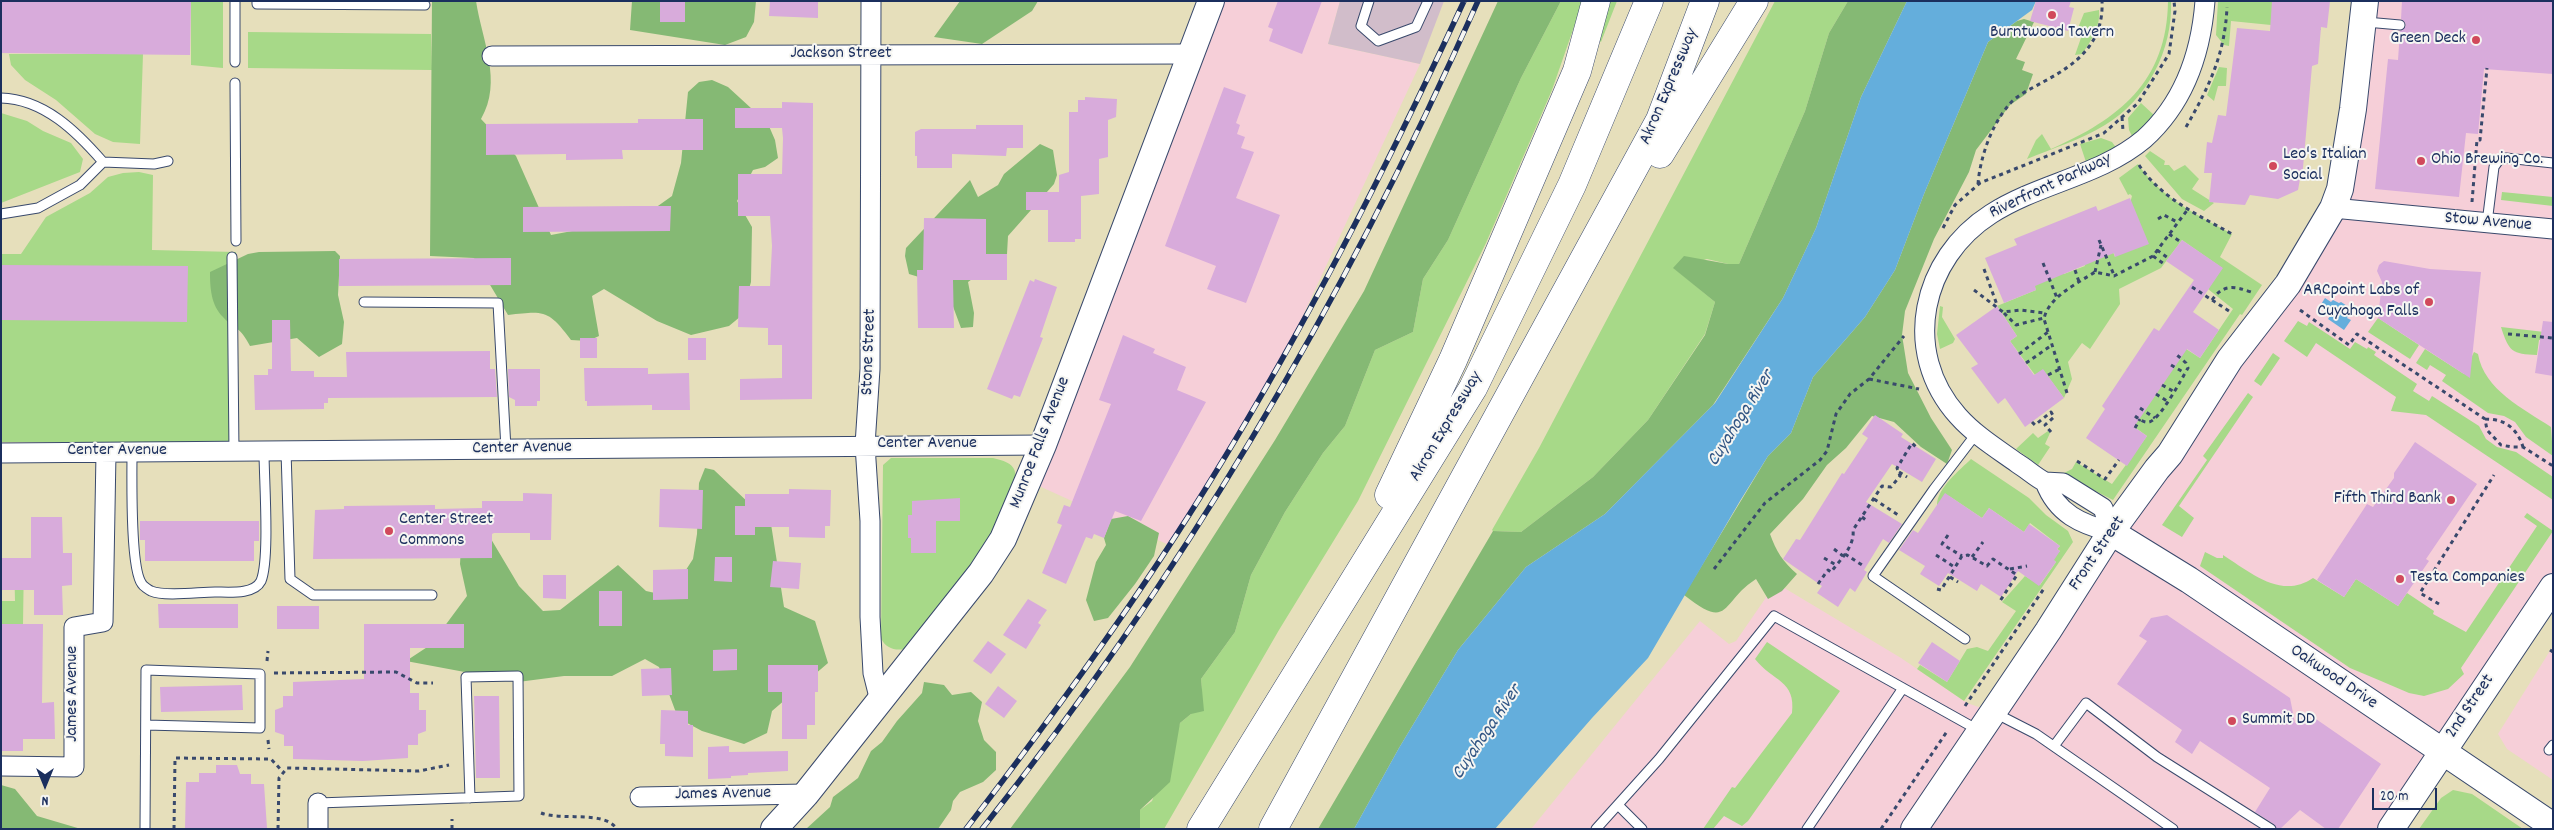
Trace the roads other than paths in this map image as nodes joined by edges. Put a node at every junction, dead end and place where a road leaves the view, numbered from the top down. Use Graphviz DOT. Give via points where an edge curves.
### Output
graph roads {
  1 [pos="235,1"];
  2 [pos="257,1"];
  3 [pos="871,1"];
  4 [pos="1210,1"];
  5 [pos="1370,1"];
  6 [pos="1428,1"];
  7 [pos="1596,1"];
  8 [pos="1649,1"];
  9 [pos="1705,1"];
  10 [pos="1754,1"];
  11 [pos="2205,1"];
  12 [pos="425,5"];
  13 [pos="2364,12"];
  14 [pos="2400,25"];
  15 [pos="871,54"];
  16 [pos="1190,54"];
  17 [pos="492,56"];
  18 [pos="235,62"];
  19 [pos="235,83"];
  20 [pos="1,98"];
  21 [pos="168,161"];
  22 [pos="102,162"];
  23 [pos="2553,163"];
  24 [pos="2333,208"];
  25 [pos="1,214"];
  26 [pos="2487,223"];
  27 [pos="2553,229"];
  28 [pos="236,241"];
  29 [pos="232,257"];
  30 [pos="364,302"];
  31 [pos="1525,369"];
  32 [pos="1976,434"];
  33 [pos="865,445"];
  34 [pos="1043,445"];
  35 [pos="506,449"];
  36 [pos="286,451"];
  37 [pos="132,452"];
  38 [pos="234,452"];
  39 [pos="264,452"];
  40 [pos="1,453"];
  41 [pos="106,453"];
  42 [pos="2111,532"];
  43 [pos="2553,587"];
  44 [pos="432,595"];
  45 [pos="1327,623"];
  46 [pos="1965,639"];
  47 [pos="1903,688"];
  48 [pos="880,701"];
  49 [pos="1986,722"];
  50 [pos="146,725"];
  51 [pos="2054,746"];
  52 [pos="2442,750"];
  53 [pos="1,766"];
  54 [pos="806,794"];
  55 [pos="640,797"];
  56 [pos="470,798"];
  57 [pos="318,803"];
  58 [pos="1618,805"];
  59 [pos="2553,826"];
  60 [pos="145,829"];
  61 [pos="318,829"];
  62 [pos="774,829"];
  63 [pos="1201,829"];
  64 [pos="1273,829"];
  65 [pos="1596,829"];
  66 [pos="1642,829"];
  67 [pos="1807,829"];
  68 [pos="1914,829"];
  69 [pos="2173,829"];
  70 [pos="2272,829"];
  71 [pos="2391,829"];
  1 -- 18 [label="lane"];
  2 -- 12 [label="lane" via="257,4"];
  3 -- 15 [label="street, Stone Street"];
  4 -- 16 [label="street, Munroe Falls Avenue"];
  5 -- 6 [label="lane" via="1361,26 1378,40 1416,27"];
  7 -- 45 [label="highway" via="1577,71 1453,360"];
  8 -- 45 [label="highway, Akron Expressway" via="1572,185 1473,388"];
  9 -- 31 [label="highway, Akron Expressway" via="1660,120"];
  10 -- 31 [label="highway"];
  11 -- 32 [label="street, Riverfront Parkway" via="2203,32 2194,65 2166,115 2143,139 2110,162 1992,214 1968,231 1942,264 1927,308 1928,359 1945,399"];
  13 -- 14 [label="lane"];
  13 -- 24 [label="street, Front Street" via="2353,109 2340,190"];
  15 -- 16 [label="street, Jackson Street"];
  15 -- 17 [label="street, Jackson Street"];
  15 -- 33 [label="street, Stone Street" via="870,370"];
  16 -- 34 [label="street, Munroe Falls Avenue"];
  19 -- 28 [label="lane"];
  20 -- 22 [label="lane" via="14,99 47,111 78,134"];
  21 -- 22 [label="lane" via="154,164"];
  22 -- 25 [label="lane" via="80,185 38,208"];
  23 -- 26 [label="lane" via="2500,160 2494,167"];
  24 -- 26 [label="street, Stow Avenue"];
  24 -- 42 [label="street, Front Street" via="2288,284 2230,359 2170,454"];
  26 -- 27 [label="street, Stow Avenue"];
  29 -- 38 [label="lane"];
  30 -- 35 [label="lane" via="498,303"];
  31 -- 64 [label="highway, Akron Expressway"];
  32 -- 42 [label="street, Riverfront Parkway" via="2045,482 2063,483 2103,508"];
  32 -- 46 [label="lane" via="1872,576"];
  33 -- 34 [label="street, Center Avenue"];
  33 -- 35 [label="street, Center Avenue"];
  33 -- 48 [label="street, Stone Street" via="873,673"];
  34 -- 48 [label="street, Munroe Falls Avenue" via="993,556"];
  35 -- 36 [label="street, Center Avenue"];
  36 -- 39 [label="street, Center Avenue"];
  36 -- 44 [label="lane" via="290,579 313,594"];
  37 -- 38 [label="street, Center Avenue"];
  37 -- 39 [label="lane" via="135,564 142,584 152,591 164,593 238,592 260,583 265,539"];
  37 -- 41 [label="street, Center Avenue"];
  38 -- 39 [label="street, Center Avenue"];
  40 -- 41 [label="street, Center Avenue"];
  41 -- 53 [label="street, James Avenue" via="103,622 74,627 74,767"];
  42 -- 49 [label="street, Front Street"];
  42 -- 52 [label="street, Oakwood Drive" via="2189,580"];
  43 -- 52 [label="street, 2nd Street"];
  45 -- 63 [label="highway, Akron Expressway"];
  47 -- 49 [label="lane" via="1957,718"];
  47 -- 58 [label="lane" via="1774,616"];
  47 -- 67 [label="lane"];
  48 -- 54 [label="street, Munroe Falls Avenue"];
  49 -- 51 [label="lane" via="2036,734"];
  49 -- 68 [label="street, Front Street"];
  50 -- 50 [label="lane" via="146,670 260,674 260,728"];
  50 -- 60 [label="lane"];
  51 -- 69 [label="lane"];
  51 -- 70 [label="lane" via="2086,703 2157,756"];
  52 -- 59 [label="street, Oakwood Drive"];
  52 -- 71 [label="street, 2nd Street"];
  54 -- 55 [label="street, James Avenue"];
  54 -- 62 [label="street, Munroe Falls Avenue"];
  56 -- 57 [label="lane" via="466,677 518,676 520,796 472,798 424,799 414,800 366,801 357,802"];
  57 -- 61 [label="street"];
  58 -- 65 [label="lane"];
  58 -- 66 [label="lane"];
}
